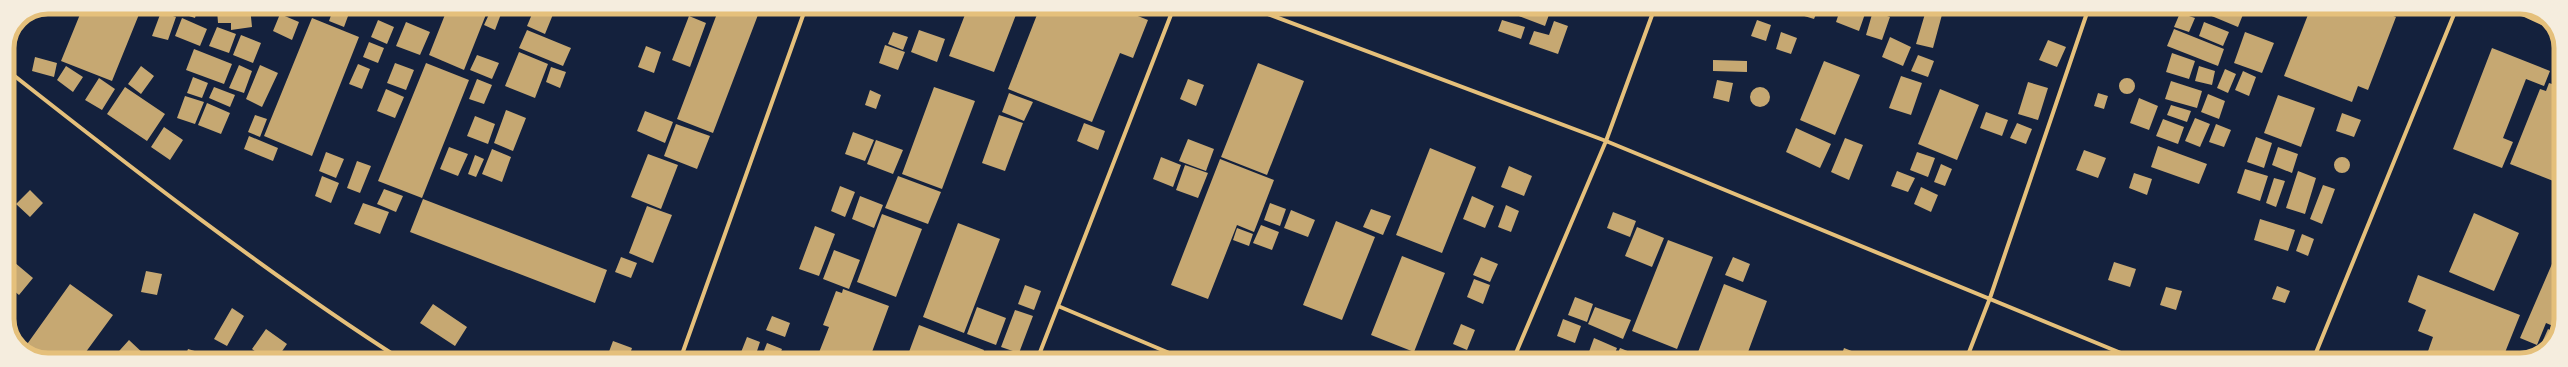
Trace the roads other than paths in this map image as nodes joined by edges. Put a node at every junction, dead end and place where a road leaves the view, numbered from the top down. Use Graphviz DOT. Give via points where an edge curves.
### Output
graph roads {
  1 [pos="804,14"];
  2 [pos="1171,14"];
  3 [pos="1268,14"];
  4 [pos="1652,14"];
  5 [pos="2087,14"];
  6 [pos="2454,14"];
  7 [pos="2522,14"];
  8 [pos="2544,24"];
  9 [pos="14,75"];
  10 [pos="1606,141"];
  11 [pos="1990,298"];
  12 [pos="1058,306"];
  13 [pos="391,353"];
  14 [pos="682,353"];
  15 [pos="1040,353"];
  16 [pos="1169,353"];
  17 [pos="1516,353"];
  18 [pos="1969,353"];
  19 [pos="2121,353"];
  20 [pos="2316,353"];
  1 -- 14 [label="street"];
  2 -- 12 [label="street"];
  3 -- 10 [label="street"];
  4 -- 10 [label="street"];
  5 -- 11 [label="street"];
  6 -- 20 [label="street"];
  7 -- 8 [label="street"];
  9 -- 13 [label="street" via="130,166 340,320"];
  10 -- 11 [label="street"];
  10 -- 17 [label="street"];
  11 -- 18 [label="street"];
  11 -- 19 [label="street"];
  12 -- 15 [label="street"];
  12 -- 16 [label="street"];
}
